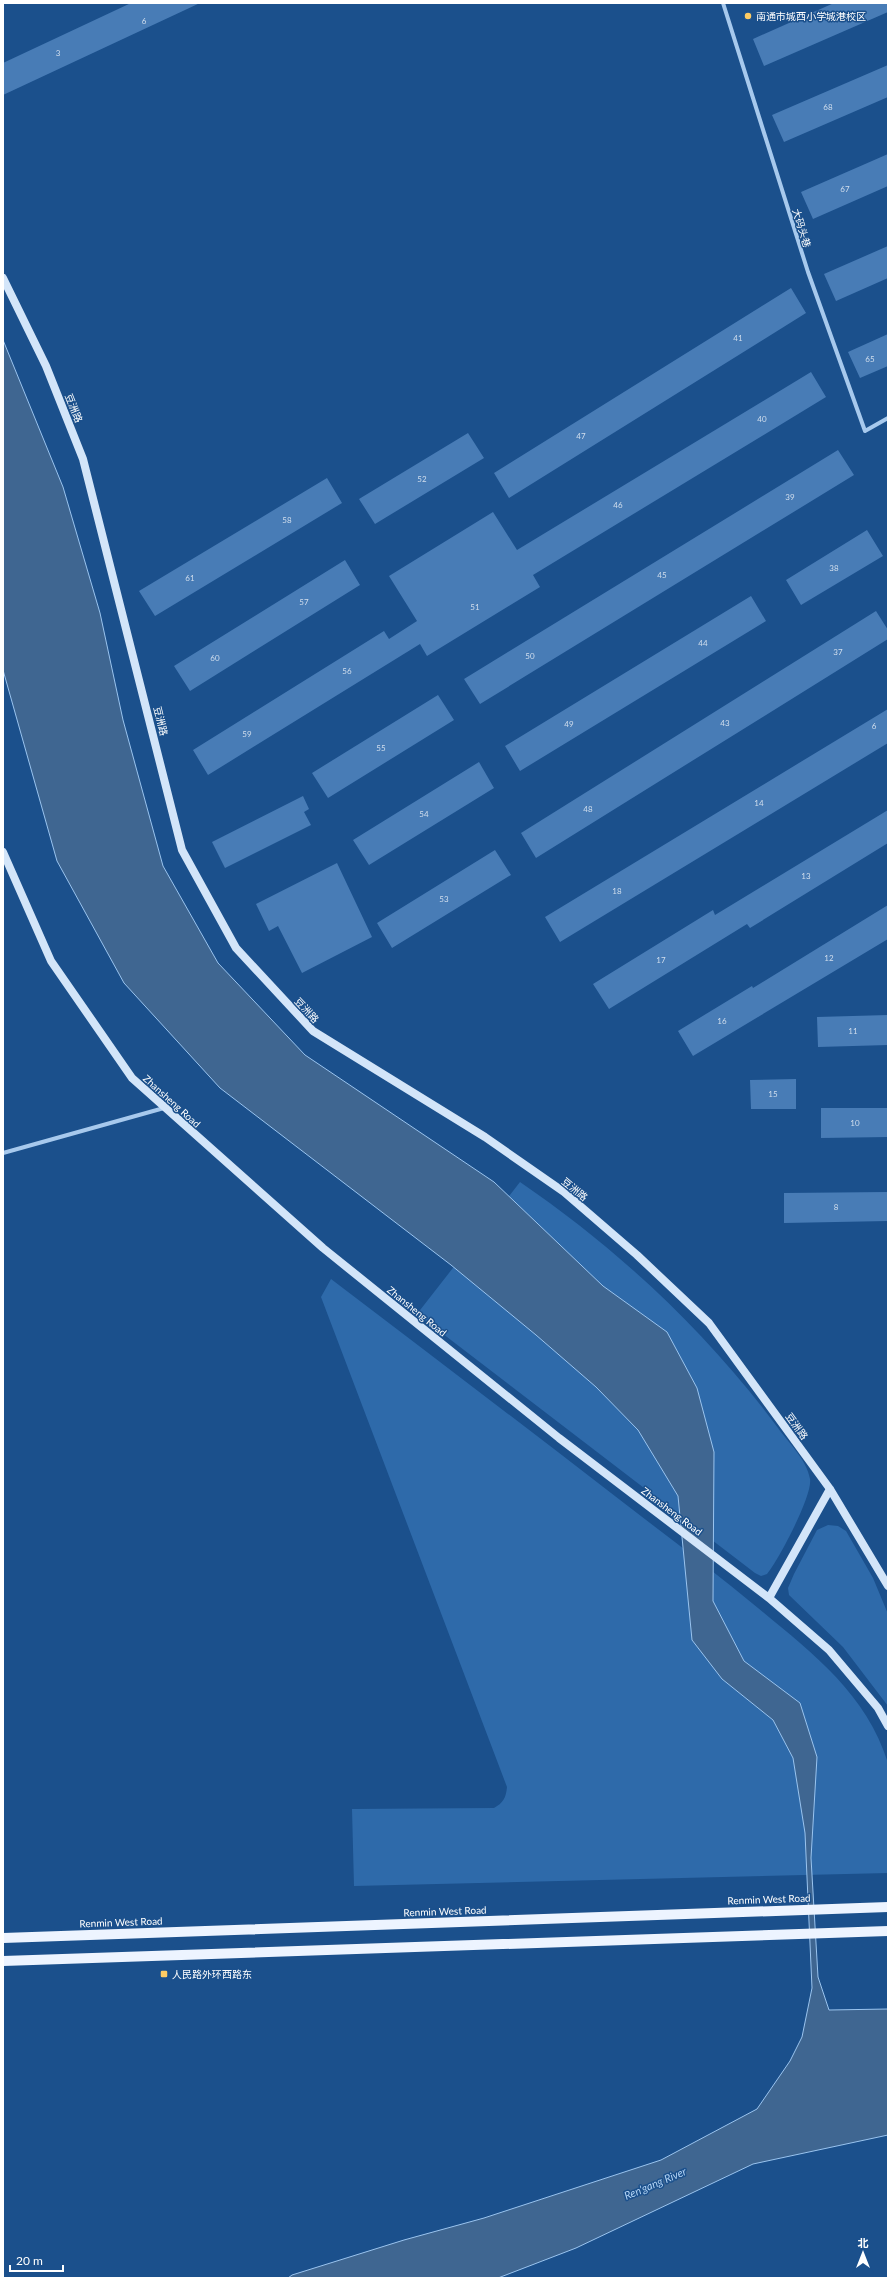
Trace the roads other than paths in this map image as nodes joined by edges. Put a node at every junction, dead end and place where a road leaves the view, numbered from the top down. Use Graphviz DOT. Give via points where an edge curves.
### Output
graph roads {
  1 [pos="723,3"];
  2 [pos="3,278"];
  3 [pos="888,418"];
  4 [pos="3,852"];
  5 [pos="164,1108"];
  6 [pos="3,1153"];
  7 [pos="830,1489"];
  8 [pos="888,1586"];
  9 [pos="769,1598"];
  10 [pos="888,1726"];
  11 [pos="888,1907"];
  12 [pos="888,1932"];
  13 [pos="3,1938"];
  14 [pos="3,1961"];
  1 -- 3 [label="street, 大码头巷" via="808,272 865,431"];
  2 -- 7 [label="street, 豆洲路" via="46,366 83,458 182,850 236,948 313,1031 485,1138 564,1192 637,1255 709,1323"];
  4 -- 5 [label="street, Zhansheng Road" via="51,961 132,1078"];
  5 -- 6 [label="street"];
  5 -- 9 [label="street, Zhansheng Road" via="323,1248 559,1438"];
  7 -- 8 [label="street, 豆洲路"];
  7 -- 9 [label="street"];
  9 -- 10 [label="street, Zhansheng Road" via="829,1650 878,1708"];
  11 -- 13 [label="main road, Renmin West Road"];
  12 -- 14 [label="main road"];
}
